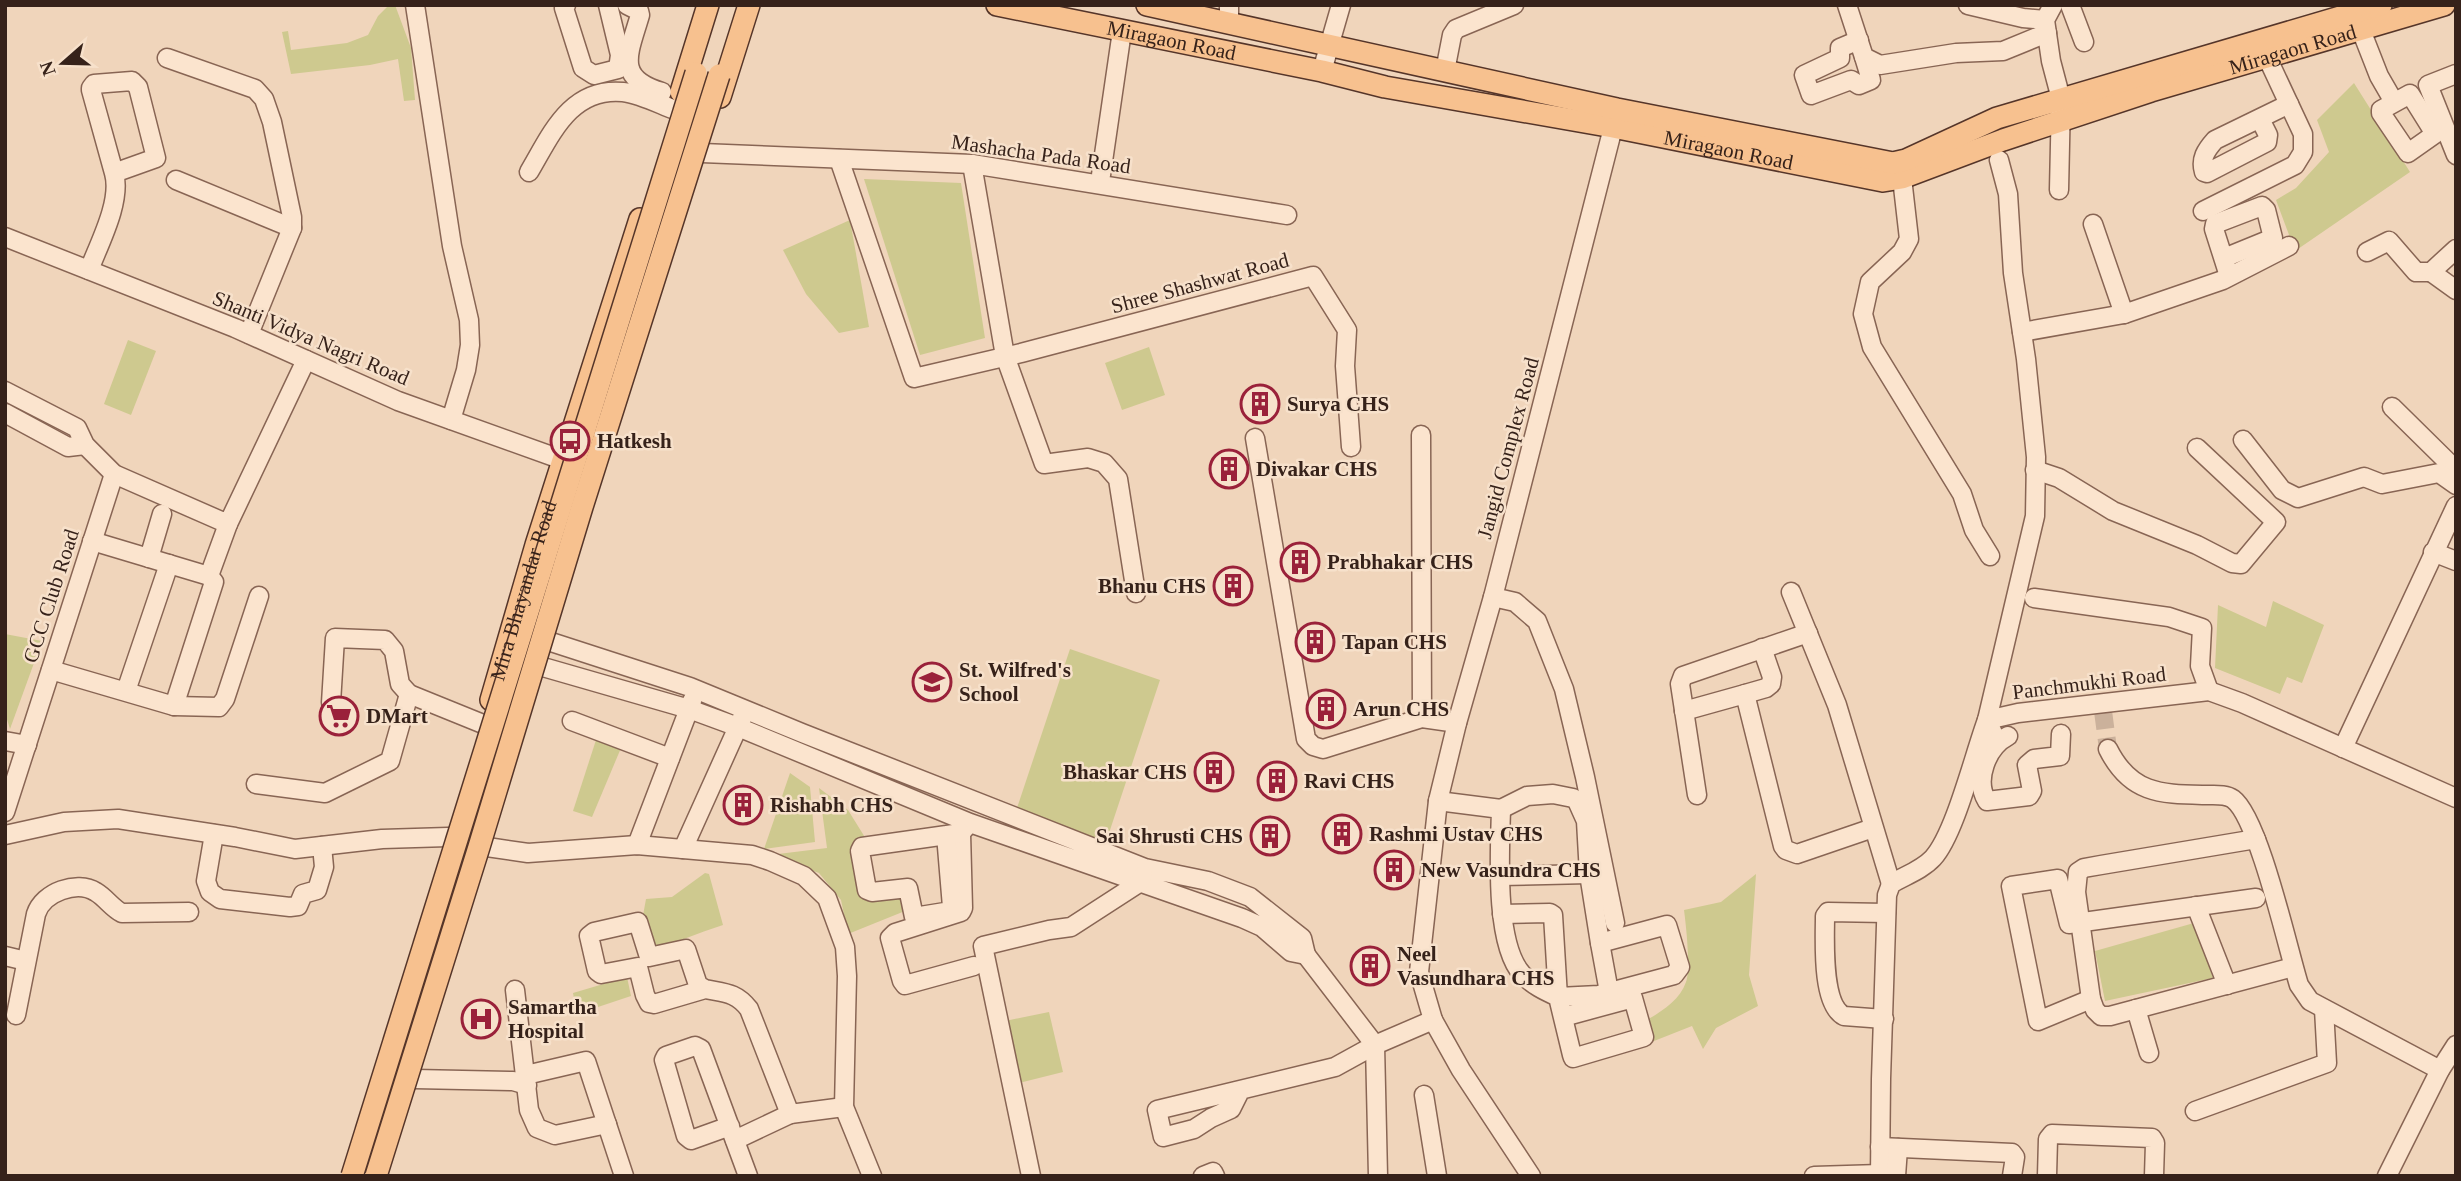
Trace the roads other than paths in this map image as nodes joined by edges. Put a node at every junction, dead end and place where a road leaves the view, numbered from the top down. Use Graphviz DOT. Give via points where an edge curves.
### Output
graph roads {
  1 [pos="415,5"];
  2 [pos="566,5"];
  3 [pos="608,5"];
  4 [pos="627,5"];
  5 [pos="710,5"];
  6 [pos="997,5"];
  7 [pos="1147,5"];
  8 [pos="1341,5"];
  9 [pos="1514,5"];
  10 [pos="1847,5"];
  11 [pos="1968,5"];
  12 [pos="2070,5"];
  13 [pos="2381,5"];
  14 [pos="2444,5"];
  15 [pos="749,6"];
  16 [pos="2401,11"];
  17 [pos="1229,14"];
  18 [pos="2048,19"];
  19 [pos="2361,30"];
  20 [pos="1122,31"];
  21 [pos="2084,41"];
  22 [pos="1328,46"];
  23 [pos="2267,57"];
  24 [pos="167,58"];
  25 [pos="1322,71"];
  26 [pos="1445,71"];
  27 [pos="2456,74"];
  28 [pos="2061,99"];
  29 [pos="2394,102"];
  30 [pos="677,104"];
  31 [pos="2289,104"];
  32 [pos="1615,118"];
  33 [pos="2260,119"];
  34 [pos="2060,120"];
  35 [pos="1991,143"];
  36 [pos="702,153"];
  37 [pos="2456,155"];
  38 [pos="839,159"];
  39 [pos="972,164"];
  40 [pos="529,172"];
  41 [pos="114,173"];
  42 [pos="1101,175"];
  43 [pos="1902,178"];
  44 [pos="176,180"];
  45 [pos="2059,190"];
  46 [pos="2203,211"];
  47 [pos="1287,215"];
  48 [pos="2093,224"];
  49 [pos="292,228"];
  50 [pos="5,237"];
  51 [pos="2289,246"];
  52 [pos="2456,249"];
  53 [pos="2367,252"];
  54 [pos="2224,258"];
  55 [pos="89,270"];
  56 [pos="2431,272"];
  57 [pos="2230,276"];
  58 [pos="2456,290"];
  59 [pos="2124,314"];
  60 [pos="2022,332"];
  61 [pos="249,334"];
  62 [pos="1005,356"];
  63 [pos="306,360"];
  64 [pos="5,391"];
  65 [pos="2392,407"];
  66 [pos="5,413"];
  67 [pos="451,420"];
  68 [pos="1421,435"];
  69 [pos="1255,438"];
  70 [pos="2243,440"];
  71 [pos="76,446"];
  72 [pos="1351,447"];
  73 [pos="2197,448"];
  74 [pos="562,461"];
  75 [pos="2035,470"];
  76 [pos="2456,471"];
  77 [pos="600,473"];
  78 [pos="114,474"];
  79 [pos="2456,485"];
  80 [pos="2456,506"];
  81 [pos="162,514"];
  82 [pos="228,524"];
  83 [pos="92,541"];
  84 [pos="2433,552"];
  85 [pos="1990,556"];
  86 [pos="149,558"];
  87 [pos="2456,561"];
  88 [pos="169,564"];
  89 [pos="209,576"];
  90 [pos="1791,592"];
  91 [pos="1136,593"];
  92 [pos="259,596"];
  93 [pos="1493,597"];
  94 [pos="2034,598"];
  95 [pos="1808,633"];
  96 [pos="548,641"];
  97 [pos="1762,648"];
  98 [pos="543,667"];
  99 [pos="51,670"];
  100 [pos="1995,685"];
  101 [pos="696,689"];
  102 [pos="126,691"];
  103 [pos="2209,691"];
  104 [pos="1745,694"];
  105 [pos="410,695"];
  106 [pos="331,703"];
  107 [pos="174,706"];
  108 [pos="689,709"];
  109 [pos="745,710"];
  110 [pos="1684,711"];
  111 [pos="2018,713"];
  112 [pos="1422,718"];
  113 [pos="1987,720"];
  114 [pos="572,721"];
  115 [pos="1457,723"];
  116 [pos="484,724"];
  117 [pos="738,727"];
  118 [pos="2061,734"];
  119 [pos="5,741"];
  120 [pos="2343,748"];
  121 [pos="2108,749"];
  122 [pos="18,756"];
  123 [pos="670,758"];
  124 [pos="256,784"];
  125 [pos="1697,795"];
  126 [pos="2456,798"];
  127 [pos="1438,801"];
  128 [pos="978,803"];
  129 [pos="1501,809"];
  130 [pos="5,812"];
  131 [pos="1873,828"];
  132 [pos="959,830"];
  133 [pos="214,834"];
  134 [pos="5,835"];
  135 [pos="448,836"];
  136 [pos="2256,839"];
  137 [pos="637,845"];
  138 [pos="322,846"];
  139 [pos="487,847"];
  140 [pos="683,849"];
  141 [pos="1589,874"];
  142 [pos="1142,876"];
  143 [pos="1500,876"];
  144 [pos="1891,884"];
  145 [pos="1250,897"];
  146 [pos="2256,898"];
  147 [pos="2196,906"];
  148 [pos="189,912"];
  149 [pos="1886,913"];
  150 [pos="1502,914"];
  151 [pos="1242,918"];
  152 [pos="2080,922"];
  153 [pos="1615,923"];
  154 [pos="1600,943"];
  155 [pos="1306,955"];
  156 [pos="5,956"];
  157 [pos="26,961"];
  158 [pos="974,966"];
  159 [pos="2293,967"];
  160 [pos="2227,985"];
  161 [pos="705,989"];
  162 [pos="515,990"];
  163 [pos="1609,992"];
  164 [pos="1558,997"];
  165 [pos="2091,999"];
  166 [pos="2136,1009"];
  167 [pos="2324,1009"];
  168 [pos="16,1015"];
  169 [pos="1563,1017"];
  170 [pos="1884,1018"];
  171 [pos="1433,1020"];
  172 [pos="1375,1045"];
  173 [pos="2456,1045"];
  174 [pos="2148,1054"];
  175 [pos="2440,1070"];
  176 [pos="415,1079"];
  177 [pos="526,1080"];
  178 [pos="1240,1091"];
  179 [pos="1424,1095"];
  180 [pos="844,1108"];
  181 [pos="2195,1111"];
  182 [pos="790,1114"];
  183 [pos="607,1124"];
  184 [pos="732,1133"];
  185 [pos="1889,1147"];
  186 [pos="1886,1175"];
  187 [pos="341,1176"];
  188 [pos="352,1176"];
  189 [pos="376,1176"];
  190 [pos="384,1176"];
  191 [pos="624,1176"];
  192 [pos="748,1176"];
  193 [pos="872,1176"];
  194 [pos="1031,1176"];
  195 [pos="1203,1176"];
  196 [pos="1215,1176"];
  197 [pos="1378,1176"];
  198 [pos="1437,1176"];
  199 [pos="1531,1176"];
  200 [pos="1814,1176"];
  201 [pos="2012,1176"];
  202 [pos="2047,1176"];
  203 [pos="2154,1176"];
  204 [pos="2387,1176"];
  1 -- 67 [label="street" via="469,320 466,370"];
  2 -- 3 [label="street" via="583,68 594,75 618,69 620,62"];
  4 -- 30 [label="street" via="640,15 627,59 634,75 642,86"];
  5 -- 30 [label="main road, Mira Bhayandar Road"];
  5 -- 188 [label="main road, bridge" via="711,25"];
  6 -- 20 [label="main road, Miragaon Road"];
  7 -- 17 [label="main road, Miragaon Road"];
  8 -- 22 [label="street"];
  9 -- 26 [label="street" via="1456,29"];
  10 -- 18 [label="street" via="1862,48 1880,65 1956,52 2003,51"];
  11 -- 18 [label="street"];
  12 -- 21 [label="street"];
  13 -- 28 [label="main road, Miragaon Road"];
  14 -- 16 [label="main road, Miragaon Road"];
  15 -- 36 [label="main road, Mira Bhayandar Road"];
  15 -- 189 [label="main road, bridge" via="734,27"];
  16 -- 19 [label="main road, Miragaon Road"];
  17 -- 22 [label="main road, Miragaon Road"];
  18 -- 28 [label="street" via="2051,61"];
  19 -- 23 [label="main road, Miragaon Road"];
  19 -- 29 [label="street"];
  20 -- 25 [label="main road, Miragaon Road"];
  20 -- 42 [label="street"];
  22 -- 25 [label="street"];
  22 -- 26 [label="main road, Miragaon Road"];
  23 -- 31 [label="street"];
  23 -- 34 [label="main road, Miragaon Road"];
  24 -- 49 [label="street" via="261,94 276,139"];
  25 -- 32 [label="main road, Miragaon Road" via="1385,87"];
  26 -- 32 [label="main road, Miragaon Road"];
  27 -- 37 [label="street" via="2428,85"];
  28 -- 34 [label="street"];
  28 -- 35 [label="main road, Miragaon Road" via="1997,118"];
  30 -- 40 [label="street" via="624,92 582,102 565,113"];
  30 -- 74 [label="main road, Mira Bhayandar Road"];
  31 -- 33 [label="street"];
  31 -- 46 [label="street" via="2305,143 2295,165"];
  32 -- 35 [label="main road, Miragaon Road" via="1893,163"];
  32 -- 43 [label="main road, Miragaon Road" via="1883,181"];
  32 -- 93 [label="street, Jangid Complex Road"];
  34 -- 35 [label="main road, Miragaon Road"];
  34 -- 45 [label="street"];
  35 -- 43 [label="main road, Miragaon Road"];
  35 -- 60 [label="street" via="2008,194"];
  36 -- 38 [label="street, Mashacha Pada Road"];
  36 -- 77 [label="main road, Mira Bhayandar Road"];
  38 -- 39 [label="street, Mashacha Pada Road"];
  38 -- 62 [label="street, Shree Shashwat Road" via="914,377"];
  39 -- 47 [label="street, Mashacha Pada Road"];
  39 -- 62 [label="street"];
  41 -- 41 [label="street" via="91,88 132,81 138,87 156,158"];
  41 -- 55 [label="street" via="116,194"];
  43 -- 85 [label="street" via="1909,239 1902,252 1870,282 1863,314 1872,347 1962,494 1974,530"];
  44 -- 49 [label="street"];
  48 -- 59 [label="street"];
  49 -- 61 [label="street"];
  50 -- 55 [label="street, Shanti Vidya Nagri Road"];
  51 -- 57 [label="street"];
  52 -- 56 [label="street"];
  53 -- 56 [label="street" via="2389,241 2416,272"];
  54 -- 57 [label="street"];
  55 -- 61 [label="street, Shanti Vidya Nagri Road"];
  56 -- 58 [label="street"];
  57 -- 59 [label="street"];
  59 -- 60 [label="street"];
  60 -- 75 [label="street"];
  61 -- 63 [label="street, Shanti Vidya Nagri Road"];
  62 -- 72 [label="street, Shree Shashwat Road" via="1313,276 1347,330"];
  62 -- 91 [label="street" via="1044,464 1088,458 1104,463 1118,479"];
  63 -- 67 [label="street, Shanti Vidya Nagri Road"];
  63 -- 82 [label="street"];
  64 -- 71 [label="street" via="77,428"];
  65 -- 76 [label="street"];
  66 -- 71 [label="street"];
  67 -- 74 [label="street, Shanti Vidya Nagri Road"];
  68 -- 112 [label="street"];
  69 -- 112 [label="street" via="1307,739 1313,747 1323,749"];
  70 -- 79 [label="street" via="2283,490 2298,498 2364,477 2382,484 2439,473"];
  71 -- 78 [label="street"];
  73 -- 75 [label="street" via="2276,522 2241,564 2113,511 2059,478"];
  74 -- 77 [label="street, Shanti Vidya Nagri Road"];
  74 -- 116 [label="main road, Mira Bhayandar Road"];
  75 -- 100 [label="street" via="2035,516"];
  77 -- 96 [label="main road, Mira Bhayandar Road"];
  78 -- 82 [label="street"];
  78 -- 83 [label="street, GCC Club Road"];
  80 -- 84 [label="street"];
  81 -- 86 [label="street"];
  82 -- 89 [label="street"];
  83 -- 86 [label="street"];
  83 -- 99 [label="street, GCC Club Road"];
  84 -- 87 [label="street"];
  84 -- 120 [label="street"];
  86 -- 88 [label="street"];
  88 -- 89 [label="street"];
  88 -- 102 [label="street"];
  89 -- 107 [label="street" via="213,587"];
  90 -- 95 [label="street"];
  92 -- 107 [label="street" via="223,704 211,708"];
  93 -- 115 [label="street, Jangid Complex Road"];
  93 -- 153 [label="street" via="1515,602 1537,621 1564,688"];
  94 -- 103 [label="street" via="2169,617 2202,628 2200,666"];
  95 -- 97 [label="street"];
  95 -- 131 [label="street" via="1837,705"];
  96 -- 98 [label="main road, Mira Bhayandar Road"];
  96 -- 101 [label="street"];
  97 -- 104 [label="street" via="1772,684"];
  97 -- 110 [label="street" via="1683,676"];
  98 -- 108 [label="street"];
  98 -- 139 [label="main road, Mira Bhayandar Road"];
  99 -- 102 [label="street"];
  99 -- 122 [label="street, GCC Club Road"];
  100 -- 111 [label="street"];
  100 -- 113 [label="street"];
  101 -- 108 [label="street"];
  101 -- 109 [label="street"];
  102 -- 107 [label="street"];
  103 -- 111 [label="street, Panchmukhi Road" via="2103,708"];
  103 -- 120 [label="street, Panchmukhi Road"];
  104 -- 110 [label="street"];
  104 -- 131 [label="street" via="1786,850 1797,854"];
  105 -- 106 [label="street" via="400,684 394,651 385,640 335,638"];
  105 -- 116 [label="street"];
  105 -- 124 [label="street" via="390,761 325,793"];
  108 -- 117 [label="street"];
  108 -- 123 [label="street"];
  109 -- 117 [label="street"];
  109 -- 128 [label="street"];
  110 -- 125 [label="street"];
  111 -- 113 [label="street, Panchmukhi Road"];
  112 -- 115 [label="street"];
  113 -- 118 [label="street" via="2002,739 1989,754 1984,771 1984,796 1990,802 2029,796 2027,765 2034,759 2060,756"];
  113 -- 144 [label="street, Panchmukhi Road" via="1935,857"];
  114 -- 123 [label="street"];
  115 -- 127 [label="street, Jangid Complex Road"];
  116 -- 135 [label="main road, Mira Bhayandar Road"];
  117 -- 132 [label="street"];
  117 -- 140 [label="street"];
  119 -- 122 [label="street"];
  120 -- 126 [label="street, Panchmukhi Road"];
  121 -- 136 [label="street" via="2124,773 2148,790 2233,799"];
  122 -- 130 [label="street, GCC Club Road"];
  123 -- 137 [label="street"];
  127 -- 129 [label="street"];
  127 -- 171 [label="street, Jangid Complex Road" via="1419,972"];
  128 -- 132 [label="street"];
  128 -- 142 [label="street"];
  129 -- 141 [label="street" via="1527,796 1573,797 1586,821"];
  129 -- 143 [label="street"];
  131 -- 144 [label="street"];
  132 -- 132 [label="street" via="862,846 867,890 908,888 914,917 951,911"];
  132 -- 142 [label="street"];
  132 -- 158 [label="street" via="961,912 895,933 890,944 905,985"];
  133 -- 134 [label="street" via="118,819 64,822"];
  133 -- 138 [label="street" via="295,849"];
  133 -- 138 [label="street" via="206,881 210,892 220,899 290,908 298,906 303,894 317,890 324,867"];
  135 -- 138 [label="street"];
  135 -- 187 [label="main road, Mira Bhayandar Road"];
  136 -- 152 [label="street" via="2084,868 2078,872 2076,892"];
  136 -- 159 [label="street"];
  137 -- 139 [label="street" via="528,853"];
  137 -- 140 [label="street"];
  139 -- 176 [label="main road, Mira Bhayandar Road"];
  140 -- 180 [label="street" via="770,861 804,876 827,898 845,947"];
  141 -- 143 [label="street"];
  141 -- 154 [label="street"];
  142 -- 145 [label="street" via="1208,881"];
  142 -- 151 [label="street"];
  142 -- 194 [label="street" via="1071,928 983,946"];
  143 -- 150 [label="street"];
  144 -- 149 [label="street"];
  145 -- 151 [label="street"];
  145 -- 155 [label="street" via="1302,938"];
  146 -- 147 [label="street"];
  147 -- 152 [label="street"];
  147 -- 160 [label="street"];
  148 -- 157 [label="street" via="122,913 89,889 57,892 39,905"];
  149 -- 170 [label="street"];
  149 -- 170 [label="street" via="1828,912 1824,960 1839,1013"];
  150 -- 164 [label="street" via="1513,961 1536,987"];
  150 -- 164 [label="street" via="1553,915"];
  151 -- 155 [label="street" via="1262,927 1291,952"];
  152 -- 165 [label="street"];
  152 -- 165 [label="street" via="2069,925 2058,879 2011,886 2038,1021"];
  154 -- 163 [label="street"];
  154 -- 163 [label="street" via="1667,925 1680,963 1674,975"];
  155 -- 172 [label="street"];
  156 -- 157 [label="street"];
  157 -- 168 [label="street"];
  159 -- 160 [label="street"];
  159 -- 167 [label="street" via="2310,1001"];
  160 -- 166 [label="street"];
  161 -- 161 [label="street" via="698,985 686,949 649,957 638,922 589,936 597,971 638,967 649,1003"];
  161 -- 182 [label="street" via="741,998 749,1009"];
  162 -- 177 [label="street"];
  163 -- 164 [label="street"];
  164 -- 169 [label="street"];
  165 -- 166 [label="street" via="2101,1016"];
  166 -- 174 [label="street"];
  167 -- 175 [label="street"];
  167 -- 181 [label="street" via="2328,1063"];
  169 -- 169 [label="street" via="1575,1059 1644,1037 1633,998"];
  170 -- 185 [label="street"];
  171 -- 172 [label="street"];
  171 -- 199 [label="street, Jangid Complex Road"];
  172 -- 178 [label="street" via="1335,1067"];
  172 -- 197 [label="street"];
  173 -- 175 [label="street"];
  175 -- 204 [label="street"];
  176 -- 177 [label="street"];
  176 -- 190 [label="main road, Mira Bhayandar Road"];
  177 -- 183 [label="street" via="528,1110 537,1128 555,1135"];
  177 -- 183 [label="street" via="586,1061"];
  179 -- 198 [label="street"];
  180 -- 182 [label="street"];
  180 -- 193 [label="street"];
  182 -- 184 [label="street"];
  183 -- 191 [label="street"];
  184 -- 184 [label="street" via="701,1049 695,1046 666,1056 686,1136 691,1140"];
  184 -- 192 [label="street"];
  185 -- 186 [label="street"];
  185 -- 201 [label="street" via="2012,1153"];
  186 -- 200 [label="street"];
  195 -- 196 [label="street" via="1213,1172"];
  202 -- 203 [label="street" via="2052,1134 2154,1139"];
}
